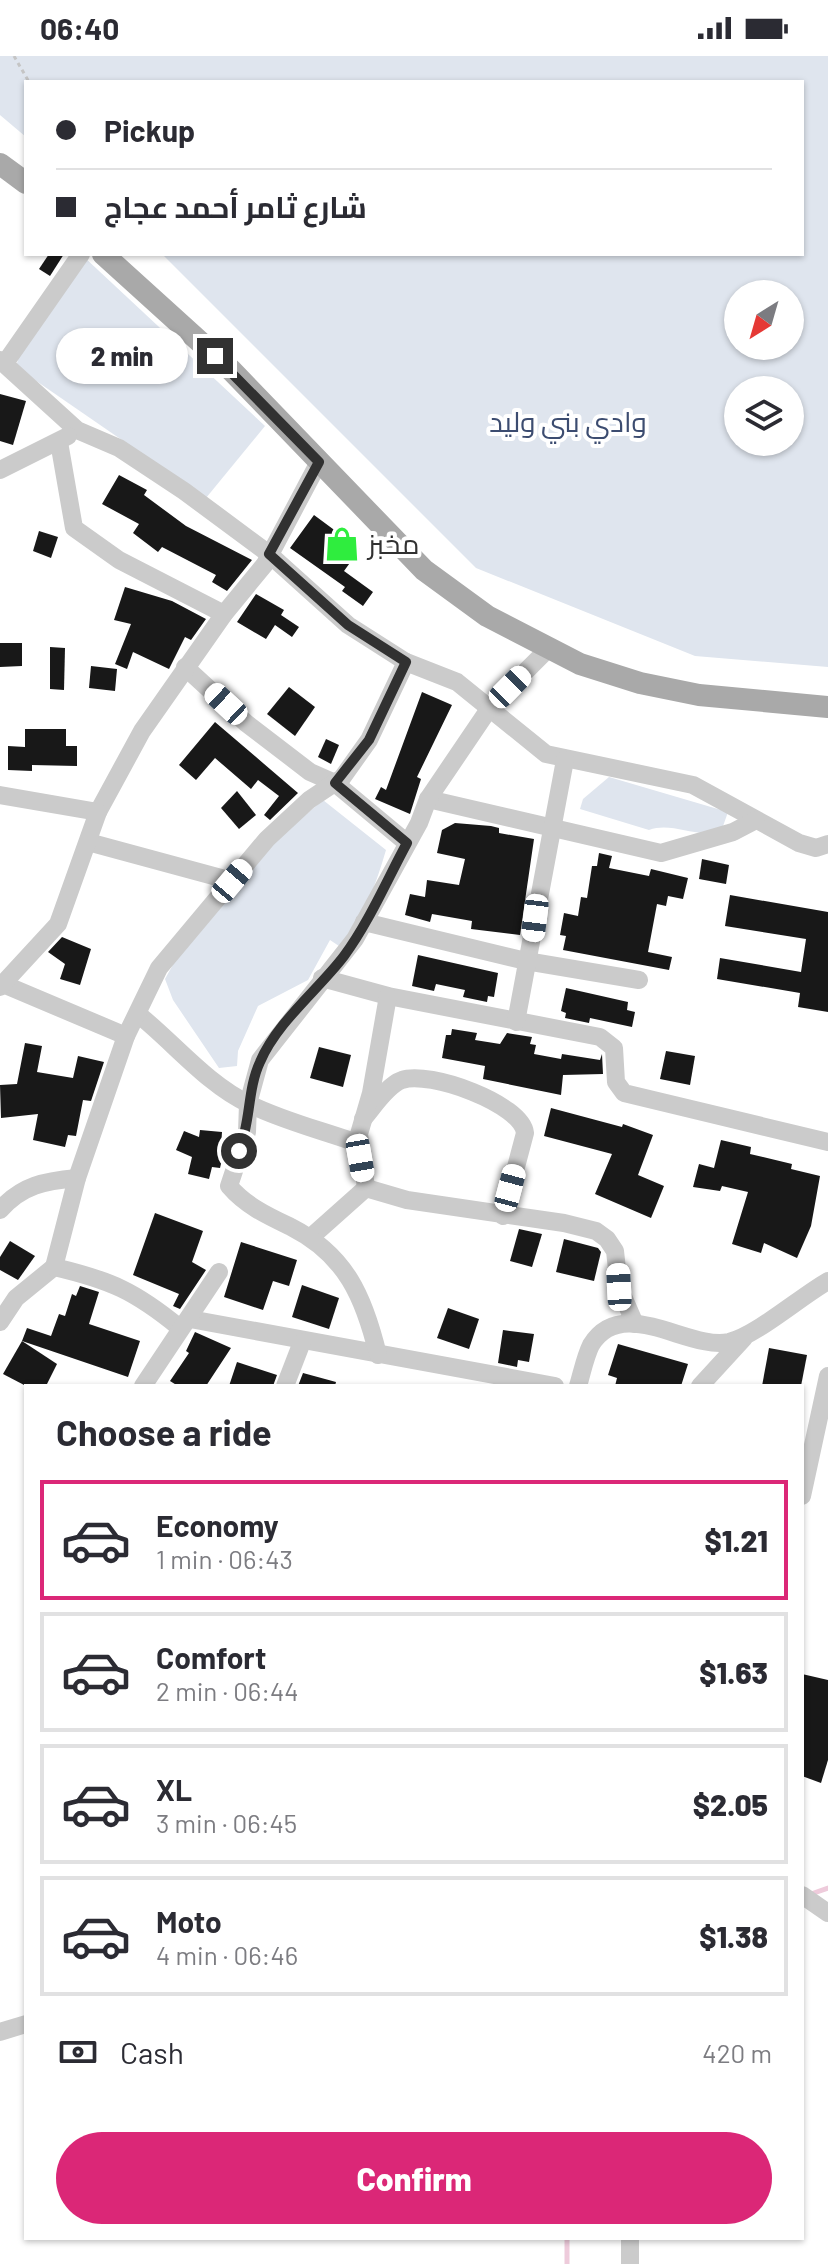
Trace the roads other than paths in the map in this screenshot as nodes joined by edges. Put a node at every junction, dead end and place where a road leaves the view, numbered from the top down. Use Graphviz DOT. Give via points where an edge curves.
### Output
graph roads {
  1 [pos="0,164"];
  2 [pos="24,182"];
  3 [pos="80,256"];
  4 [pos="105,256"];
  5 [pos="2,362"];
  6 [pos="77,430"];
  7 [pos="59,442"];
  8 [pos="319,462"];
  9 [pos="0,470"];
  10 [pos="269,554"];
  11 [pos="224,614"];
  12 [pos="548,649"];
  13 [pos="406,662"];
  14 [pos="185,667"];
  15 [pos="491,706"];
  16 [pos="828,707"];
  17 [pos="565,760"];
  18 [pos="335,783"];
  19 [pos="0,795"];
  20 [pos="428,799"];
  21 [pos="98,812"];
  22 [pos="756,820"];
  23 [pos="551,828"];
  24 [pos="88,842"];
  25 [pos="407,843"];
  26 [pos="828,844"];
  27 [pos="232,881"];
  28 [pos="364,922"];
  29 [pos="526,961"];
  30 [pos="322,978"];
  31 [pos="639,980"];
  32 [pos="1,985"];
  33 [pos="388,996"];
  34 [pos="139,1015"];
  35 [pos="516,1022"];
  36 [pos="126,1036"];
  37 [pos="248,1104"];
  38 [pos="363,1119"];
  39 [pos="828,1142"];
  40 [pos="360,1144"];
  41 [pos="77,1178"];
  42 [pos="366,1188"];
  43 [pos="0,1210"];
  44 [pos="503,1216"];
  45 [pos="311,1237"];
  46 [pos="54,1267"];
  47 [pos="219,1272"];
  48 [pos="828,1281"];
  49 [pos="0,1322"];
  50 [pos="185,1324"];
  51 [pos="635,1324"];
  52 [pos="746,1336"];
  53 [pos="302,1342"];
  54 [pos="378,1355"];
  55 [pos="828,1376"];
  56 [pos="144,1384"];
  57 [pos="286,1384"];
  58 [pos="544,1384"];
  59 [pos="579,1384"];
  60 [pos="702,1384"];
  61 [pos="804,1487"];
  62 [pos="804,1896"];
  63 [pos="828,1913"];
  64 [pos="24,2025"];
  65 [pos="0,2032"];
  66 [pos="630,2240"];
  67 [pos="630,2264"];
  1 -- 2 [label="main road"];
  3 -- 5 [label="street"];
  4 -- 8 [label="main road" via="231,370"];
  5 -- 6 [label="street"];
  6 -- 7 [label="street"];
  6 -- 10 [label="street" via="119,448"];
  7 -- 9 [label="street"];
  7 -- 11 [label="street" via="74,528 119,560"];
  8 -- 10 [label="street"];
  8 -- 12 [label="main road" via="424,570 487,616"];
  10 -- 11 [label="street"];
  10 -- 13 [label="street" via="348,625"];
  11 -- 14 [label="street"];
  12 -- 15 [label="street"];
  12 -- 16 [label="main road" via="652,686"];
  13 -- 15 [label="street" via="457,682"];
  13 -- 18 [label="street" via="369,740"];
  14 -- 18 [label="street" via="246,723 310,772"];
  14 -- 21 [label="street" via="135,742"];
  15 -- 17 [label="street" via="546,754"];
  15 -- 20 [label="street"];
  17 -- 22 [label="street" via="693,785"];
  17 -- 23 [label="street"];
  18 -- 25 [label="street"];
  18 -- 27 [label="street" via="300,807"];
  19 -- 21 [label="street"];
  20 -- 23 [label="street"];
  20 -- 25 [label="street"];
  21 -- 24 [label="street"];
  22 -- 23 [label="street" via="661,853"];
  22 -- 26 [label="street" via="799,843 816,848"];
  23 -- 29 [label="street"];
  24 -- 27 [label="street"];
  24 -- 32 [label="street" via="58,924"];
  25 -- 28 [label="street"];
  27 -- 34 [label="street" via="169,954"];
  28 -- 29 [label="street"];
  28 -- 30 [label="street"];
  29 -- 31 [label="street"];
  29 -- 35 [label="street"];
  30 -- 33 [label="street"];
  30 -- 37 [label="street" via="260,1060"];
  32 -- 36 [label="street"];
  33 -- 35 [label="street"];
  33 -- 38 [label="street"];
  34 -- 36 [label="street"];
  34 -- 37 [label="street" via="192,1064"];
  35 -- 39 [label="street" via="607,1040 614,1048 616,1082 624,1093"];
  36 -- 41 [label="street"];
  37 -- 40 [label="street"];
  37 -- 45 [label="street" via="247,1132 229,1186 260,1212"];
  38 -- 40 [label="street"];
  38 -- 44 [label="street" via="406,1078 453,1084 516,1115 525,1133"];
  40 -- 42 [label="street"];
  41 -- 43 [label="street" via="26,1188"];
  41 -- 46 [label="street"];
  42 -- 44 [label="street"];
  42 -- 45 [label="street"];
  44 -- 51 [label="street" via="564,1223 607,1239"];
  45 -- 54 [label="street" via="339,1261 357,1287"];
  46 -- 49 [label="street" via="16,1298"];
  46 -- 50 [label="street" via="107,1280"];
  47 -- 50 [label="street"];
  48 -- 52 [label="street"];
  50 -- 53 [label="street"];
  50 -- 56 [label="street"];
  51 -- 52 [label="street" via="706,1343"];
  51 -- 59 [label="street" via="596,1340"];
  52 -- 60 [label="street"];
  53 -- 54 [label="street"];
  53 -- 57 [label="street"];
  54 -- 58 [label="street"];
  55 -- 61 [label="street"];
  62 -- 63 [label="street"];
  64 -- 65 [label="street"];
  66 -- 67 [label="street"];
}
